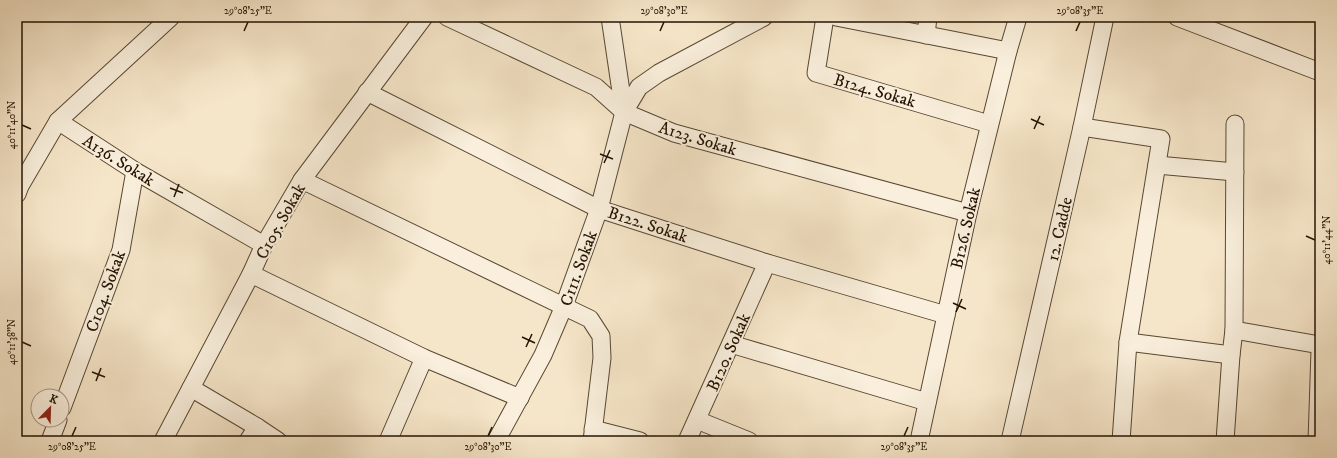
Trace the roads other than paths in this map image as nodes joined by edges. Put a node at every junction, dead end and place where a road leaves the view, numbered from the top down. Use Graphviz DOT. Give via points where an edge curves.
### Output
graph roads {
  1 [pos="171,17"];
  2 [pos="424,17"];
  3 [pos="447,17"];
  4 [pos="610,17"];
  5 [pos="764,17"];
  6 [pos="825,17"];
  7 [pos="836,17"];
  8 [pos="928,17"];
  9 [pos="1018,17"];
  10 [pos="1105,17"];
  11 [pos="1177,17"];
  12 [pos="926,35"];
  13 [pos="1008,51"];
  14 [pos="1320,72"];
  15 [pos="367,92"];
  16 [pos="624,112"];
  17 [pos="58,121"];
  18 [pos="989,124"];
  19 [pos="1235,124"];
  20 [pos="1082,127"];
  21 [pos="1157,165"];
  22 [pos="135,171"];
  23 [pos="1235,172"];
  24 [pos="302,180"];
  25 [pos="17,194"];
  26 [pos="599,208"];
  27 [pos="968,213"];
  28 [pos="264,245"];
  29 [pos="768,263"];
  30 [pos="251,274"];
  31 [pos="564,306"];
  32 [pos="946,315"];
  33 [pos="1234,330"];
  34 [pos="1128,342"];
  35 [pos="731,344"];
  36 [pos="1320,345"];
  37 [pos="1320,350"];
  38 [pos="1231,355"];
  39 [pos="424,358"];
  40 [pos="69,388"];
  41 [pos="191,388"];
  42 [pos="520,398"];
  43 [pos="927,402"];
  44 [pos="697,420"];
  45 [pos="55,428"];
  46 [pos="252,434"];
  47 [pos="593,435"];
  48 [pos="50,441"];
  49 [pos="163,441"];
  50 [pos="278,441"];
  51 [pos="388,441"];
  52 [pos="496,441"];
  53 [pos="640,441"];
  54 [pos="687,441"];
  55 [pos="749,441"];
  56 [pos="919,441"];
  57 [pos="1010,441"];
  58 [pos="1121,441"];
  59 [pos="1225,441"];
  60 [pos="1317,441"];
  1 -- 17 [label="street"];
  2 -- 15 [label="street, C105. Sokak"];
  3 -- 16 [label="street, A123. Sokak" via="596,87"];
  4 -- 16 [label="street"];
  5 -- 16 [label="street, C111. Sokak" via="659,73 639,87"];
  6 -- 18 [label="street, B124. Sokak" via="816,73"];
  7 -- 12 [label="street"];
  8 -- 12 [label="street"];
  9 -- 13 [label="street, B126. Sokak"];
  10 -- 20 [label="street, 12. Cadde"];
  11 -- 14 [label="street"];
  12 -- 13 [label="street"];
  13 -- 18 [label="street, B126. Sokak"];
  15 -- 24 [label="street, C105. Sokak"];
  15 -- 26 [label="street, B122. Sokak"];
  16 -- 26 [label="street, C111. Sokak"];
  16 -- 27 [label="street, A123. Sokak" via="674,133"];
  17 -- 22 [label="street, A136. Sokak"];
  17 -- 25 [label="street"];
  18 -- 27 [label="street, B126. Sokak"];
  19 -- 23 [label="street"];
  20 -- 21 [label="street" via="1161,139"];
  20 -- 57 [label="street, 12. Cadde"];
  21 -- 23 [label="street"];
  21 -- 34 [label="street"];
  22 -- 28 [label="street, A136. Sokak"];
  22 -- 40 [label="street, C104. Sokak" via="121,250"];
  23 -- 33 [label="street"];
  24 -- 28 [label="street, C105. Sokak"];
  24 -- 31 [label="street"];
  26 -- 29 [label="street, B122. Sokak"];
  26 -- 31 [label="street, C111. Sokak"];
  27 -- 32 [label="street, B126. Sokak"];
  28 -- 30 [label="street, C105. Sokak"];
  29 -- 32 [label="street, B122. Sokak"];
  29 -- 35 [label="street, B120. Sokak"];
  30 -- 39 [label="street"];
  30 -- 41 [label="street, C105. Sokak"];
  31 -- 42 [label="street, C111. Sokak"];
  31 -- 47 [label="street" via="590,319 601,336 602,358"];
  32 -- 43 [label="street, B126. Sokak"];
  33 -- 36 [label="street"];
  33 -- 38 [label="street"];
  34 -- 38 [label="street"];
  34 -- 58 [label="street"];
  35 -- 43 [label="street"];
  35 -- 44 [label="street, B120. Sokak"];
  37 -- 60 [label="street"];
  38 -- 59 [label="street"];
  39 -- 42 [label="street"];
  39 -- 51 [label="street"];
  41 -- 46 [label="street"];
  41 -- 49 [label="street, C105. Sokak"];
  42 -- 52 [label="street, C111. Sokak"];
  43 -- 56 [label="street, B126. Sokak"];
  44 -- 54 [label="street, B120. Sokak"];
  44 -- 55 [label="street"];
  45 -- 48 [label="street"];
  46 -- 50 [label="street"];
  47 -- 53 [label="street"];
}
